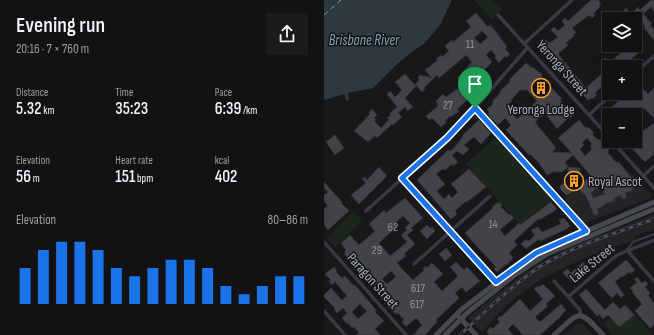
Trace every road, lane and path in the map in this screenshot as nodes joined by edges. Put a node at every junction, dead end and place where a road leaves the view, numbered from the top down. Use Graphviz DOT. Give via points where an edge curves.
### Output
graph roads {
  1 [pos="572,0"];
  2 [pos="498,15"];
  3 [pos="525,43"];
  4 [pos="528,47"];
  5 [pos="654,56"];
  6 [pos="642,67"];
  7 [pos="605,100"];
  8 [pos="475,108"];
  9 [pos="589,115"];
  10 [pos="602,129"];
  11 [pos="618,148"];
  12 [pos="654,166"];
  13 [pos="643,176"];
  14 [pos="402,178"];
  15 [pos="654,188"];
  16 [pos="490,196"];
  17 [pos="654,202"];
  18 [pos="654,209"];
  19 [pos="366,211"];
  20 [pos="586,231"];
  21 [pos="450,232"];
  22 [pos="654,234"];
  23 [pos="654,240"];
  24 [pos="325,245"];
  25 [pos="627,250"];
  26 [pos="414,264"];
  27 [pos="554,281"];
  28 [pos="654,281"];
  29 [pos="496,282"];
  30 [pos="568,297"];
  31 [pos="324,311"];
  32 [pos="580,315"];
  33 [pos="460,318"];
  34 [pos="345,335"];
  35 [pos="406,335"];
  36 [pos="436,335"];
  37 [pos="445,335"];
  38 [pos="476,335"];
  39 [pos="554,335"];
  40 [pos="603,335"];
  1 -- 3 [label="street"];
  2 -- 3 [label="street, Yeronga Street"];
  3 -- 4 [label="street, Yeronga Street"];
  4 -- 8 [label="street"];
  4 -- 9 [label="street, Yeronga Street"];
  5 -- 6 [label="street"];
  7 -- 9 [label="street"];
  8 -- 14 [label="street" via="447,138"];
  8 -- 20 [label="street"];
  9 -- 10 [label="street, Yeronga Street"];
  11 -- 13 [label="street"];
  12 -- 13 [label="street"];
  13 -- 15 [label="street"];
  14 -- 19 [label="street"];
  14 -- 21 [label="street"];
  16 -- 21 [label="street"];
  17 -- 20 [label="main road"];
  18 -- 33 [label="main road" via="547,254 512,277"];
  20 -- 29 [label="main road" via="536,253"];
  21 -- 26 [label="street"];
  21 -- 29 [label="street"];
  22 -- 25 [label="lane" via="633,242"];
  23 -- 25 [label="street, Lake Street"];
  24 -- 35 [label="street, Paragon Street"];
  25 -- 28 [label="street"];
  25 -- 30 [label="street, Lake Street" via="616,255"];
  27 -- 30 [label="street"];
  29 -- 33 [label="main road"];
  30 -- 32 [label="street" via="580,310"];
  31 -- 34 [label="street"];
  32 -- 39 [label="main road"];
  32 -- 40 [label="main road" via="589,319"];
  33 -- 36 [label="main road"];
  33 -- 37 [label="main road"];
  33 -- 38 [label="main road"];
}
